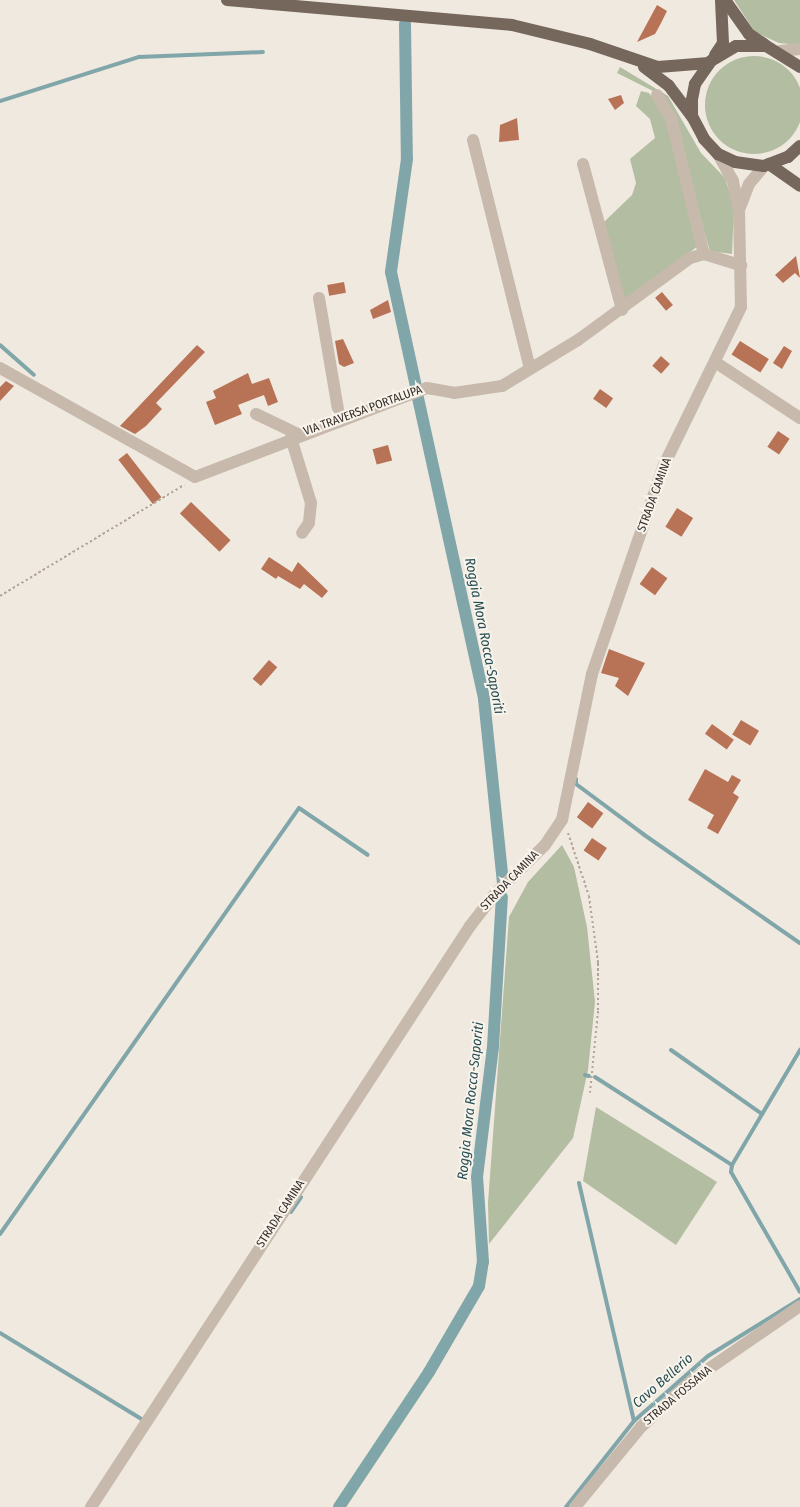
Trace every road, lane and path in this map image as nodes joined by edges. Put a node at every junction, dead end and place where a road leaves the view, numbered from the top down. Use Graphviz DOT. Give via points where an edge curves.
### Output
graph roads {
  1 [pos="227,0"];
  2 [pos="721,0"];
  3 [pos="725,0"];
  4 [pos="766,46"];
  5 [pos="800,49"];
  6 [pos="780,50"];
  7 [pos="638,62"];
  8 [pos="710,62"];
  9 [pos="800,67"];
  10 [pos="657,95"];
  11 [pos="692,116"];
  12 [pos="473,140"];
  13 [pos="800,146"];
  14 [pos="718,154"];
  15 [pos="583,164"];
  16 [pos="766,165"];
  17 [pos="800,186"];
  18 [pos="739,210"];
  19 [pos="704,254"];
  20 [pos="741,265"];
  21 [pos="319,298"];
  22 [pos="622,310"];
  23 [pos="715,362"];
  24 [pos="0,368"];
  25 [pos="530,368"];
  26 [pos="256,414"];
  27 [pos="800,418"];
  28 [pos="340,421"];
  29 [pos="296,436"];
  30 [pos="196,477"];
  31 [pos="302,533"];
  32 [pos="0,596"];
  33 [pos="562,820"];
  34 [pos="590,1092"];
  35 [pos="800,1306"];
  36 [pos="91,1507"];
  37 [pos="575,1507"];
  1 -- 7 [label="main road" via="512,25 590,44"];
  2 -- 8 [label="main road" via="722,43"];
  3 -- 4 [label="main road" via="749,34"];
  4 -- 6 [label="main road"];
  4 -- 8 [label="main road" via="736,46"];
  5 -- 6 [label="street"];
  6 -- 9 [label="main road"];
  7 -- 8 [label="main road" via="673,70"];
  7 -- 11 [label="main road" via="668,86"];
  8 -- 11 [label="main road" via="695,84"];
  10 -- 19 [label="street" via="671,118"];
  11 -- 14 [label="main road"];
  12 -- 25 [label="street"];
  13 -- 16 [label="main road" via="788,157"];
  14 -- 16 [label="main road" via="743,165"];
  14 -- 18 [label="street" via="733,181"];
  15 -- 22 [label="street"];
  16 -- 17 [label="main road"];
  16 -- 18 [label="street" via="748,184"];
  18 -- 20 [label="street, STRADA CAMINA"];
  19 -- 20 [label="street"];
  19 -- 22 [label="street, VIA TRAVERSA PORTALUPA" via="690,258"];
  20 -- 23 [label="street, STRADA CAMINA" via="741,307"];
  21 -- 28 [label="street"];
  22 -- 25 [label="street, VIA TRAVERSA PORTALUPA"];
  23 -- 27 [label="street"];
  23 -- 33 [label="street, STRADA CAMINA" via="664,465 592,674"];
  24 -- 30 [label="street"];
  25 -- 28 [label="street, VIA TRAVERSA PORTALUPA" via="502,386 481,392 427,388"];
  26 -- 29 [label="street"];
  28 -- 29 [label="street, VIA TRAVERSA PORTALUPA"];
  29 -- 30 [label="street, VIA TRAVERSA PORTALUPA"];
  29 -- 31 [label="street" via="311,503 309,523"];
  30 -- 32 [label="path"];
  33 -- 34 [label="path" via="589,896 598,963 598,1011"];
  33 -- 36 [label="street, STRADA CAMINA" via="545,845 494,895 470,926"];
  35 -- 37 [label="street, STRADA FOSSANA" via="691,1380 641,1427"];
}
